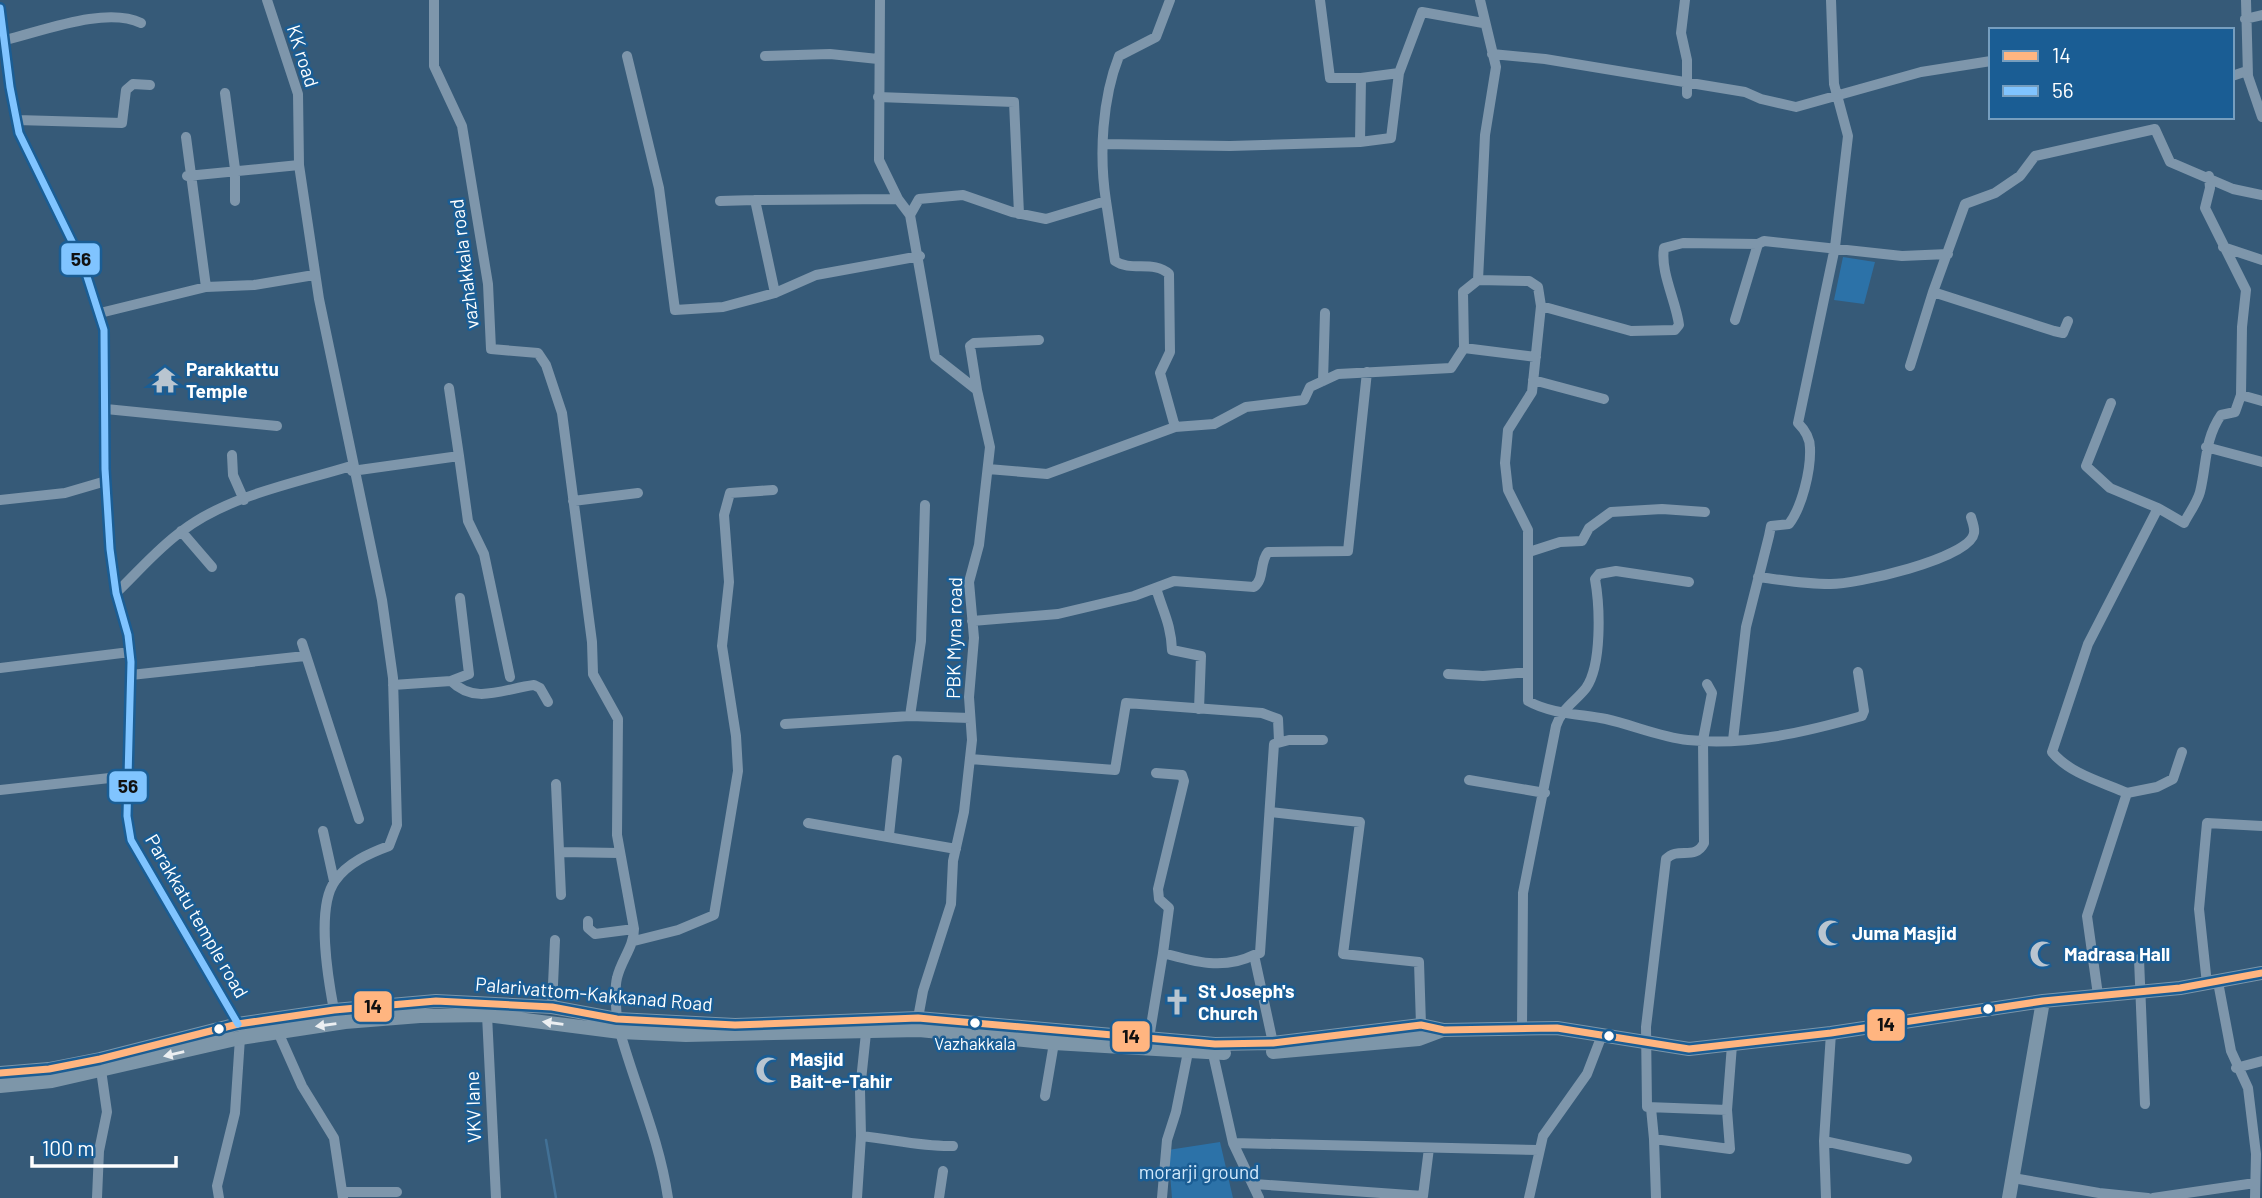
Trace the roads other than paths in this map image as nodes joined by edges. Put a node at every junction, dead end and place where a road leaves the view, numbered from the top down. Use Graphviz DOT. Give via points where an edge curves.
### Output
graph roads {
  1 [pos="267,0"];
  2 [pos="435,0"];
  3 [pos="880,0"];
  4 [pos="1170,0"];
  5 [pos="1320,0"];
  6 [pos="1480,0"];
  7 [pos="1685,0"];
  8 [pos="1831,0"];
  9 [pos="2246,0"];
  10 [pos="0,8"];
  11 [pos="2262,15"];
  12 [pos="2245,19"];
  13 [pos="141,23"];
  14 [pos="1483,23"];
  15 [pos="5,40"];
  16 [pos="1492,54"];
  17 [pos="627,56"];
  18 [pos="765,56"];
  19 [pos="878,59"];
  20 [pos="1989,61"];
  21 [pos="2247,71"];
  22 [pos="1399,73"];
  23 [pos="2234,75"];
  24 [pos="1362,78"];
  25 [pos="4,81"];
  26 [pos="1687,82"];
  27 [pos="150,85"];
  28 [pos="225,93"];
  29 [pos="1686,94"];
  30 [pos="878,97"];
  31 [pos="1837,97"];
  32 [pos="2262,117"];
  33 [pos="17,120"];
  34 [pos="186,137"];
  35 [pos="1360,142"];
  36 [pos="1104,144"];
  37 [pos="299,165"];
  38 [pos="236,169"];
  39 [pos="190,175"];
  40 [pos="2209,176"];
  41 [pos="2262,195"];
  42 [pos="898,199"];
  43 [pos="755,200"];
  44 [pos="236,201"];
  45 [pos="720,201"];
  46 [pos="1106,201"];
  47 [pos="1019,214"];
  48 [pos="910,215"];
  49 [pos="1758,244"];
  50 [pos="1835,247"];
  51 [pos="2223,247"];
  52 [pos="1948,254"];
  53 [pos="920,256"];
  54 [pos="2262,260"];
  55 [pos="314,275"];
  56 [pos="1478,280"];
  57 [pos="206,287"];
  58 [pos="1933,292"];
  59 [pos="775,293"];
  60 [pos="1541,306"];
  61 [pos="100,313"];
  62 [pos="1325,313"];
  63 [pos="1735,320"];
  64 [pos="2068,321"];
  65 [pos="1039,340"];
  66 [pos="1464,348"];
  67 [pos="1536,357"];
  68 [pos="1910,366"];
  69 [pos="1367,372"];
  70 [pos="1533,380"];
  71 [pos="1323,381"];
  72 [pos="449,387"];
  73 [pos="978,390"];
  74 [pos="2241,395"];
  75 [pos="1604,399"];
  76 [pos="2262,401"];
  77 [pos="2111,403"];
  78 [pos="106,409"];
  79 [pos="277,426"];
  80 [pos="1175,427"];
  81 [pos="2206,447"];
  82 [pos="232,455"];
  83 [pos="459,456"];
  84 [pos="2262,462"];
  85 [pos="352,468"];
  86 [pos="988,469"];
  87 [pos="106,481"];
  88 [pos="773,490"];
  89 [pos="638,493"];
  90 [pos="0,500"];
  91 [pos="244,500"];
  92 [pos="573,501"];
  93 [pos="925,505"];
  94 [pos="2158,508"];
  95 [pos="1706,512"];
  96 [pos="1971,517"];
  97 [pos="181,531"];
  98 [pos="1529,552"];
  99 [pos="212,566"];
  100 [pos="1758,577"];
  101 [pos="1689,582"];
  102 [pos="1156,588"];
  103 [pos="116,593"];
  104 [pos="460,598"];
  105 [pos="972,621"];
  106 [pos="302,643"];
  107 [pos="130,652"];
  108 [pos="305,656"];
  109 [pos="0,668"];
  110 [pos="1528,672"];
  111 [pos="1858,672"];
  112 [pos="1448,674"];
  113 [pos="131,676"];
  114 [pos="510,677"];
  115 [pos="451,681"];
  116 [pos="1707,684"];
  117 [pos="393,685"];
  118 [pos="548,702"];
  119 [pos="1199,709"];
  120 [pos="1561,712"];
  121 [pos="911,716"];
  122 [pos="970,718"];
  123 [pos="785,724"];
  124 [pos="1323,740"];
  125 [pos="1703,740"];
  126 [pos="1733,740"];
  127 [pos="1279,741"];
  128 [pos="2182,752"];
  129 [pos="970,759"];
  130 [pos="897,760"];
  131 [pos="1156,773"];
  132 [pos="128,776"];
  133 [pos="1469,779"];
  134 [pos="556,784"];
  135 [pos="0,790"];
  136 [pos="1545,793"];
  137 [pos="2127,793"];
  138 [pos="1270,812"];
  139 [pos="359,819"];
  140 [pos="807,824"];
  141 [pos="2262,826"];
  142 [pos="323,831"];
  143 [pos="889,835"];
  144 [pos="956,849"];
  145 [pos="561,852"];
  146 [pos="619,853"];
  147 [pos="334,881"];
  148 [pos="561,895"];
  149 [pos="588,921"];
  150 [pos="634,929"];
  151 [pos="555,940"];
  152 [pos="634,941"];
  153 [pos="1163,953"];
  154 [pos="1254,955"];
  155 [pos="2139,959"];
  156 [pos="2262,973"];
  157 [pos="2212,983"];
  158 [pos="2140,992"];
  159 [pos="2098,995"];
  160 [pos="2043,1001"];
  161 [pos="552,1007"];
  162 [pos="334,1010"];
  163 [pos="355,1014"];
  164 [pos="487,1015"];
  165 [pos="918,1018"];
  166 [pos="619,1025"];
  167 [pos="1421,1025"];
  168 [pos="1522,1029"];
  169 [pos="1444,1030"];
  170 [pos="239,1031"];
  171 [pos="278,1032"];
  172 [pos="866,1033"];
  173 [pos="1831,1033"];
  174 [pos="1602,1035"];
  175 [pos="1149,1038"];
  176 [pos="1362,1039"];
  177 [pos="1646,1041"];
  178 [pos="1054,1043"];
  179 [pos="1273,1043"];
  180 [pos="1732,1045"];
  181 [pos="1188,1052"];
  182 [pos="1213,1054"];
  183 [pos="2262,1061"];
  184 [pos="2236,1068"];
  185 [pos="101,1070"];
  186 [pos="0,1073"];
  187 [pos="0,1086"];
  188 [pos="1045,1096"];
  189 [pos="2145,1104"];
  190 [pos="1651,1108"];
  191 [pos="1727,1110"];
  192 [pos="861,1136"];
  193 [pos="1654,1139"];
  194 [pos="1824,1141"];
  195 [pos="1233,1143"];
  196 [pos="953,1146"];
  197 [pos="1429,1148"];
  198 [pos="2258,1148"];
  199 [pos="1539,1150"];
  200 [pos="1907,1159"];
  201 [pos="943,1171"];
  202 [pos="2013,1178"];
  203 [pos="2255,1183"];
  204 [pos="1254,1184"];
  205 [pos="397,1192"];
  206 [pos="342,1195"];
  207 [pos="1422,1197"];
  208 [pos="97,1198"];
  209 [pos="219,1198"];
  210 [pos="496,1198"];
  211 [pos="668,1198"];
  212 [pos="857,1198"];
  213 [pos="939,1198"];
  214 [pos="1162,1198"];
  215 [pos="1259,1198"];
  216 [pos="1529,1198"];
  217 [pos="1656,1198"];
  218 [pos="1826,1198"];
  219 [pos="2009,1198"];
  220 [pos="2150,1198"];
  221 [pos="2255,1198"];
  1 -- 37 [label="street, KK road" via="298,94"];
  2 -- 92 [label="street, vazhakkala road" via="434,66 462,127 488,284 491,349 538,353 546,365 562,413"];
  3 -- 19 [label="street"];
  4 -- 36 [label="street" via="1156,37 1119,56 1110,79"];
  5 -- 24 [label="street" via="1330,78"];
  6 -- 14 [label="street"];
  7 -- 26 [label="street" via="1681,33 1688,60"];
  8 -- 31 [label="street"];
  9 -- 12 [label="street"];
  10 -- 15 [label="street, Parakkatu temple road"];
  11 -- 12 [label="street"];
  12 -- 21 [label="street"];
  13 -- 15 [label="street" via="103,17"];
  14 -- 16 [label="street"];
  14 -- 22 [label="street" via="1422,12"];
  15 -- 25 [label="street, Parakkatu temple road"];
  16 -- 26 [label="street"];
  16 -- 56 [label="street" via="1495,88 1484,147"];
  17 -- 59 [label="street" via="659,188 675,310 723,307"];
  18 -- 19 [label="street"];
  19 -- 30 [label="street"];
  20 -- 31 [label="street" via="1921,72"];
  21 -- 23 [label="street"];
  21 -- 32 [label="street"];
  22 -- 24 [label="street"];
  22 -- 35 [label="street" via="1391,138"];
  24 -- 35 [label="street"];
  25 -- 33 [label="street, Parakkatu temple road"];
  26 -- 29 [label="street"];
  26 -- 31 [label="street" via="1796,107"];
  27 -- 33 [label="street" via="133,84 126,90 121,123"];
  28 -- 38 [label="street"];
  30 -- 42 [label="street" via="879,160"];
  30 -- 47 [label="street" via="1014,102"];
  31 -- 50 [label="street" via="1848,136"];
  33 -- 61 [label="street, Parakkatu temple road" via="19,133 83,264"];
  34 -- 39 [label="street"];
  35 -- 36 [label="street"];
  36 -- 46 [label="street"];
  37 -- 38 [label="street"];
  37 -- 55 [label="street, KK road"];
  38 -- 39 [label="street"];
  38 -- 44 [label="street"];
  39 -- 57 [label="street"];
  40 -- 41 [label="street" via="2234,189"];
  40 -- 51 [label="street" via="2205,208"];
  40 -- 52 [label="street" via="2170,162 2155,129 2035,156 2020,176 1965,204"];
  42 -- 43 [label="street"];
  42 -- 48 [label="street"];
  43 -- 45 [label="street"];
  43 -- 59 [label="street"];
  46 -- 47 [label="street" via="1046,219"];
  46 -- 80 [label="street" via="1115,261 1122,266 1160,267 1169,274 1170,352 1160,373"];
  47 -- 48 [label="street" via="963,195 919,199"];
  48 -- 53 [label="street"];
  49 -- 50 [label="street" via="1779,240"];
  49 -- 60 [label="street" via="1683,243 1664,248 1678,314 1675,331 1630,331"];
  49 -- 63 [label="street"];
  50 -- 52 [label="street" via="1902,256"];
  50 -- 100 [label="street" via="1799,413 1798,423 1810,447 1809,464 1796,515 1788,524 1771,526"];
  51 -- 54 [label="street"];
  51 -- 74 [label="street" via="2246,290"];
  52 -- 58 [label="street"];
  53 -- 59 [label="street" via="816,275"];
  53 -- 73 [label="street" via="935,357"];
  55 -- 57 [label="street"];
  55 -- 85 [label="street, KK road"];
  56 -- 60 [label="street" via="1529,281 1538,287"];
  56 -- 66 [label="street" via="1463,292"];
  57 -- 61 [label="street"];
  58 -- 64 [label="street" via="2063,333"];
  58 -- 68 [label="street"];
  60 -- 67 [label="street"];
  61 -- 78 [label="street, Parakkatu temple road"];
  62 -- 71 [label="street"];
  65 -- 73 [label="street, PBK Myna road" via="970,346"];
  66 -- 67 [label="street"];
  66 -- 69 [label="street" via="1451,368"];
  67 -- 70 [label="street"];
  69 -- 71 [label="street" via="1338,374"];
  69 -- 102 [label="street" via="1348,551 1268,552 1254,587 1174,581"];
  70 -- 75 [label="street"];
  70 -- 98 [label="street" via="1532,391 1508,430 1505,463 1508,489 1528,530"];
  71 -- 80 [label="street" via="1310,387 1304,400 1246,407 1213,424"];
  72 -- 83 [label="street"];
  73 -- 86 [label="street, PBK Myna road" via="990,447"];
  74 -- 76 [label="street"];
  74 -- 81 [label="street" via="2234,414 2217,420"];
  77 -- 94 [label="street" via="2086,466 2110,488"];
  78 -- 79 [label="street"];
  78 -- 87 [label="street, Parakkatu temple road"];
  80 -- 86 [label="street" via="1047,474"];
  81 -- 84 [label="street"];
  81 -- 94 [label="street" via="2200,493 2184,523"];
  82 -- 91 [label="street" via="233,475"];
  83 -- 85 [label="street"];
  83 -- 114 [label="street" via="468,521 484,554"];
  85 -- 91 [label="street"];
  85 -- 117 [label="street, KK road" via="382,600"];
  86 -- 105 [label="street, PBK Myna road" via="979,545 969,582"];
  87 -- 90 [label="street" via="65,493"];
  87 -- 103 [label="street, Parakkatu temple road"];
  88 -- 152 [label="street" via="730,493 724,515 729,582 722,646 738,771 714,915"];
  89 -- 92 [label="street"];
  91 -- 97 [label="street"];
  92 -- 146 [label="street, vazhakkala road" via="593,674 618,719"];
  93 -- 121 [label="street" via="921,641"];
  94 -- 137 [label="street" via="2088,644 2052,752 2077,771"];
  95 -- 98 [label="street" via="1611,512 1589,528 1582,541"];
  96 -- 100 [label="street" via="1974,533 1970,540 1937,561 1855,583"];
  97 -- 99 [label="street"];
  97 -- 103 [label="street"];
  98 -- 110 [label="street"];
  100 -- 126 [label="street" via="1746,627"];
  101 -- 120 [label="street" via="1616,571 1599,574 1595,579 1599,619 1593,675"];
  102 -- 105 [label="street" via="1058,614"];
  102 -- 119 [label="street" via="1171,626 1172,650 1201,656"];
  103 -- 107 [label="street, Parakkatu temple road"];
  104 -- 115 [label="street" via="470,674"];
  105 -- 122 [label="street, PBK Myna road"];
  106 -- 108 [label="street"];
  107 -- 109 [label="street"];
  107 -- 113 [label="street, Parakkatu temple road"];
  108 -- 113 [label="street"];
  108 -- 139 [label="street"];
  110 -- 112 [label="street"];
  110 -- 120 [label="street" via="1528,701"];
  111 -- 126 [label="street" via="1862,716 1805,732"];
  113 -- 132 [label="street, Parakkatu temple road"];
  115 -- 117 [label="street"];
  115 -- 118 [label="street" via="461,691 478,695 534,685"];
  116 -- 125 [label="street" via="1712,693"];
  117 -- 147 [label="street, KK road" via="397,825 389,846 366,854"];
  119 -- 127 [label="street" via="1278,719"];
  119 -- 129 [label="street" via="1126,702 1115,770"];
  120 -- 125 [label="street"];
  120 -- 136 [label="street"];
  121 -- 122 [label="street"];
  121 -- 123 [label="street"];
  122 -- 129 [label="street, PBK Myna road"];
  124 -- 127 [label="street"];
  125 -- 126 [label="street"];
  125 -- 177 [label="street" via="1704,843 1693,854 1675,853 1666,859"];
  127 -- 138 [label="street" via="1274,744"];
  128 -- 137 [label="street" via="2173,779"];
  129 -- 144 [label="street, PBK Myna road"];
  130 -- 143 [label="street"];
  131 -- 153 [label="street" via="1182,775 1184,781 1158,888 1159,899 1169,908"];
  132 -- 135 [label="street"];
  132 -- 170 [label="street, Parakkatu temple road" via="131,840"];
  133 -- 136 [label="street"];
  134 -- 145 [label="street"];
  136 -- 168 [label="street" via="1523,893"];
  137 -- 159 [label="street" via="2087,916"];
  138 -- 154 [label="street" via="1259,953"];
  138 -- 167 [label="street" via="1360,822 1343,954 1419,962"];
  140 -- 143 [label="street"];
  141 -- 157 [label="street" via="2207,823 2199,909"];
  142 -- 147 [label="street"];
  143 -- 144 [label="street"];
  144 -- 165 [label="street, PBK Myna road" via="951,904"];
  145 -- 146 [label="street"];
  145 -- 148 [label="street"];
  146 -- 150 [label="street, vazhakkala road"];
  147 -- 162 [label="street" via="326,909 327,967"];
  149 -- 150 [label="street" via="588,929 595,934"];
  150 -- 152 [label="street, vazhakkala road"];
  151 -- 161 [label="street"];
  152 -- 166 [label="street" via="616,981"];
  153 -- 154 [label="street" via="1218,964 1238,963"];
  153 -- 175 [label="street"];
  154 -- 179 [label="street"];
  155 -- 158 [label="street"];
  156 -- 157 [label="main road"];
  157 -- 158 [label="main road"];
  157 -- 184 [label="street"];
  158 -- 159 [label="main road"];
  158 -- 189 [label="street"];
  159 -- 160 [label="main road"];
  160 -- 173 [label="main road"];
  160 -- 202 [label="main road"];
  161 -- 163 [label="main road, Palarivattom-Kakkanad Road" via="436,1001"];
  161 -- 166 [label="main road, Palarivattom-Kakkanad Road"];
  162 -- 163 [label="main road, Palarivattom-Kakkanad Road"];
  162 -- 170 [label="main road, Palarivattom-Kakkanad Road"];
  163 -- 164 [label="main road"];
  163 -- 171 [label="main road, one-way"];
  166 -- 164 [label="main road, one-way"];
  164 -- 210 [label="street, VKV lane"];
  165 -- 166 [label="main road, Palarivattom-Kakkanad Road"];
  165 -- 175 [label="main road, Palarivattom-Kakkanad Road"];
  166 -- 172 [label="main road" via="687,1035"];
  166 -- 211 [label="street" via="632,1074 648,1109"];
  167 -- 169 [label="main road"];
  167 -- 176 [label="main road"];
  168 -- 169 [label="main road"];
  168 -- 174 [label="main road" via="1556,1028"];
  169 -- 176 [label="main road" via="1419,1039"];
  170 -- 171 [label="main road"];
  170 -- 185 [label="main road, one-way"];
  170 -- 186 [label="main road, Palarivattom-Kakkanad Road" via="48,1069"];
  170 -- 209 [label="street" via="235,1113 217,1186"];
  171 -- 206 [label="street" via="302,1086 334,1138"];
  172 -- 178 [label="main road" via="919,1030"];
  172 -- 192 [label="street"];
  173 -- 180 [label="main road"];
  173 -- 194 [label="street"];
  174 -- 177 [label="main road"];
  174 -- 199 [label="street" via="1587,1074 1553,1119"];
  175 -- 179 [label="main road, Palarivattom-Kakkanad Road"];
  176 -- 179 [label="main road, Palarivattom-Kakkanad Road"];
  176 -- 182 [label="main road"];
  177 -- 180 [label="main road" via="1689,1049"];
  177 -- 190 [label="street" via="1647,1107"];
  178 -- 181 [label="main road"];
  178 -- 188 [label="street"];
  180 -- 191 [label="street"];
  181 -- 182 [label="main road"];
  181 -- 214 [label="street" via="1167,1140"];
  182 -- 195 [label="street"];
  183 -- 184 [label="street"];
  184 -- 198 [label="street" via="2248,1088"];
  185 -- 187 [label="main road"];
  185 -- 208 [label="street" via="107,1112"];
  190 -- 191 [label="street"];
  190 -- 193 [label="street"];
  191 -- 193 [label="street" via="1730,1149"];
  192 -- 196 [label="street"];
  192 -- 212 [label="street"];
  193 -- 217 [label="street"];
  194 -- 200 [label="street"];
  194 -- 218 [label="street"];
  195 -- 197 [label="street"];
  195 -- 204 [label="street"];
  197 -- 199 [label="street"];
  197 -- 207 [label="street"];
  198 -- 203 [label="street"];
  199 -- 216 [label="street"];
  201 -- 213 [label="street"];
  202 -- 219 [label="main road"];
  202 -- 220 [label="street"];
  203 -- 220 [label="street"];
  203 -- 221 [label="street"];
  204 -- 207 [label="street"];
  204 -- 215 [label="street"];
  205 -- 206 [label="street"];
}
